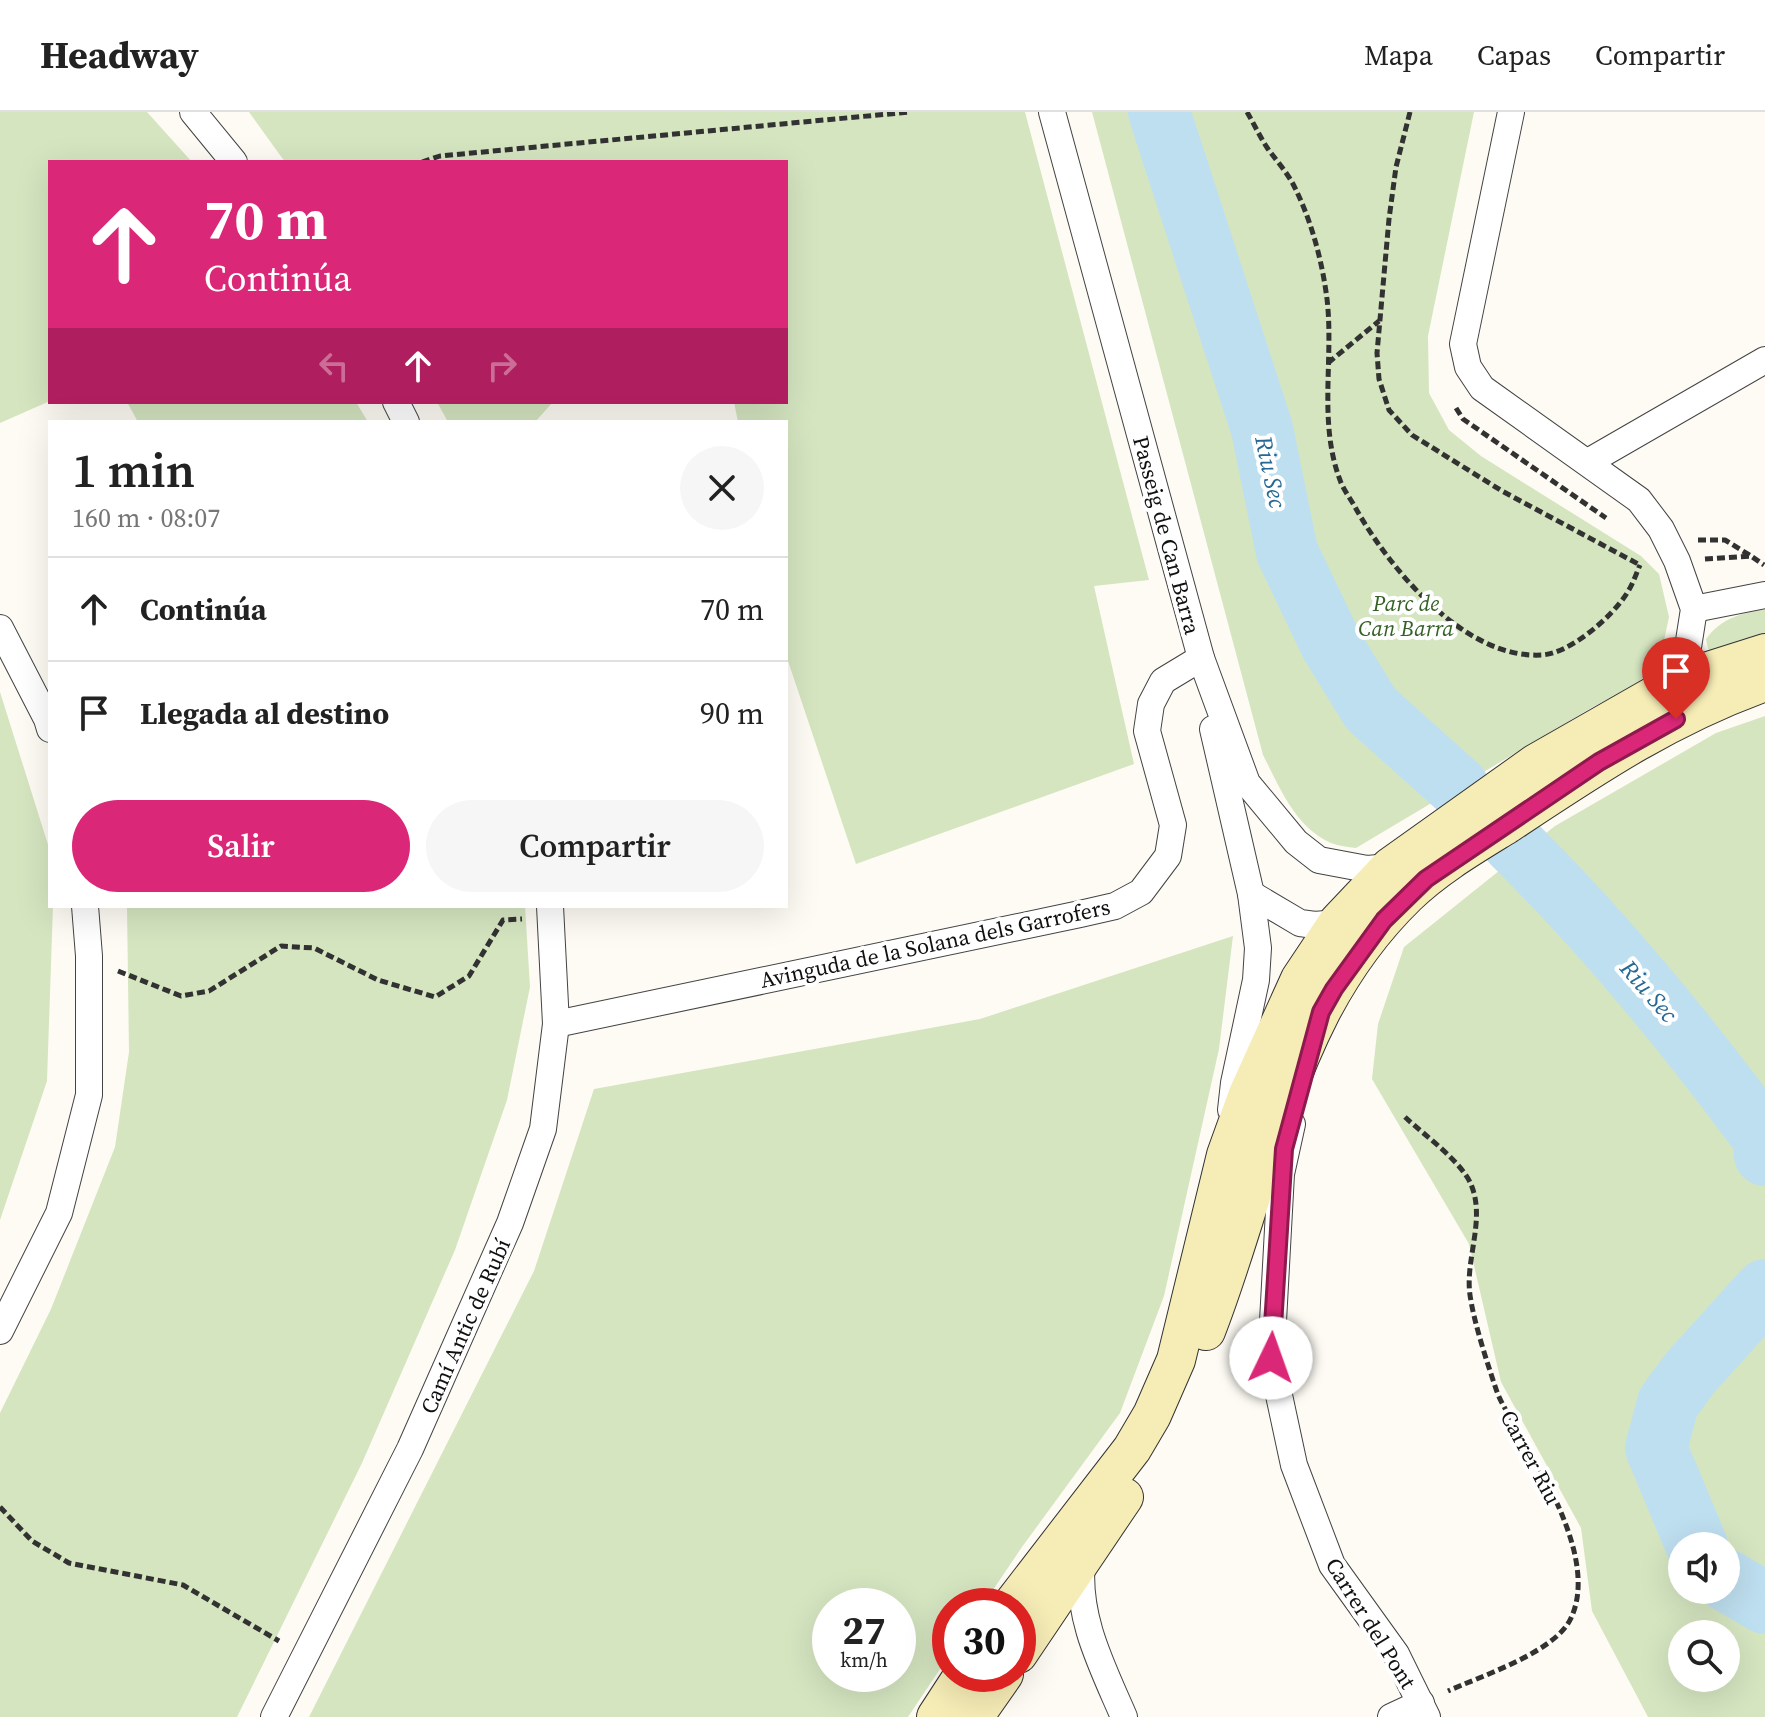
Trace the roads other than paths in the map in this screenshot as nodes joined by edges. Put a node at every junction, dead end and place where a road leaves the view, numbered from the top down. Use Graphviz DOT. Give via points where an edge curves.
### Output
graph roads {
  1 [pos="193,112"];
  2 [pos="1052,112"];
  3 [pos="1511,112"];
  4 [pos="232,160"];
  5 [pos="1765,360"];
  6 [pos="1588,462"];
  7 [pos="1765,595"];
  8 [pos="1694,609"];
  9 [pos="0,628"];
  10 [pos="1765,653"];
  11 [pos="1201,658"];
  12 [pos="1765,682"];
  13 [pos="1689,695"];
  14 [pos="48,722"];
  15 [pos="1482,840"];
  16 [pos="1390,867"];
  17 [pos="1251,894"];
  18 [pos="85,908"];
  19 [pos="550,912"];
  20 [pos="1338,922"];
  21 [pos="1321,1012"];
  22 [pos="556,1024"];
  23 [pos="1226,1155"];
  24 [pos="0,1330"];
  25 [pos="1082,1559"];
  26 [pos="1036,1606"];
  27 [pos="1036,1613"];
  28 [pos="1036,1629"];
  29 [pos="1089,1635"];
  30 [pos="1424,1710"];
  31 [pos="274,1717"];
  32 [pos="1124,1717"];
  33 [pos="1391,1717"];
  1 -- 4 [label="street"];
  2 -- 11 [label="street, Passeig de Can Barra"];
  3 -- 6 [label="street" via="1463,344 1468,367 1482,388"];
  5 -- 6 [label="street"];
  6 -- 8 [label="street" via="1639,500 1661,529"];
  7 -- 8 [label="street"];
  8 -- 13 [label="street"];
  9 -- 14 [label="street"];
  10 -- 13 [label="main road"];
  11 -- 16 [label="street, Passeig de Can Barra" via="1247,783 1269,813 1319,860 1367,869"];
  11 -- 17 [label="street"];
  11 -- 22 [label="street, Avinguda de la Solana dels Garrofers" via="1163,681 1151,704 1147,731 1173,825 1168,856 1141,892 1115,906 1080,914"];
  12 -- 13 [label="main road"];
  13 -- 15 [label="main road" via="1657,728"];
  13 -- 16 [label="main road" via="1536,763"];
  15 -- 20 [label="street" via="1432,857 1396,879 1364,916"];
  15 -- 21 [label="main road" via="1406,896 1366,942"];
  16 -- 20 [label="main road"];
  17 -- 20 [label="street" via="1300,923"];
  17 -- 23 [label="street" via="1256,980 1234,1083"];
  18 -- 24 [label="street" via="89,1095 59,1213"];
  19 -- 22 [label="street, Camí Antic de Rubí"];
  20 -- 23 [label="main road" via="1293,994"];
  21 -- 25 [label="main road" via="1260,1164 1232,1258 1180,1395 1144,1466"];
  21 -- 30 [label="street, Carrer del Pont" via="1284,1149 1271,1358 1294,1465 1332,1565 1396,1654"];
  22 -- 31 [label="street, Camí Antic de Rubí" via="543,1129 510,1223 410,1449"];
  23 -- 26 [label="main road" via="1179,1348 1152,1415"];
  25 -- 27 [label="main road"];
  25 -- 29 [label="street"];
  28 -- 29 [label="street" via="1066,1628"];
  29 -- 32 [label="street"];
  30 -- 33 [label="street"];
}
